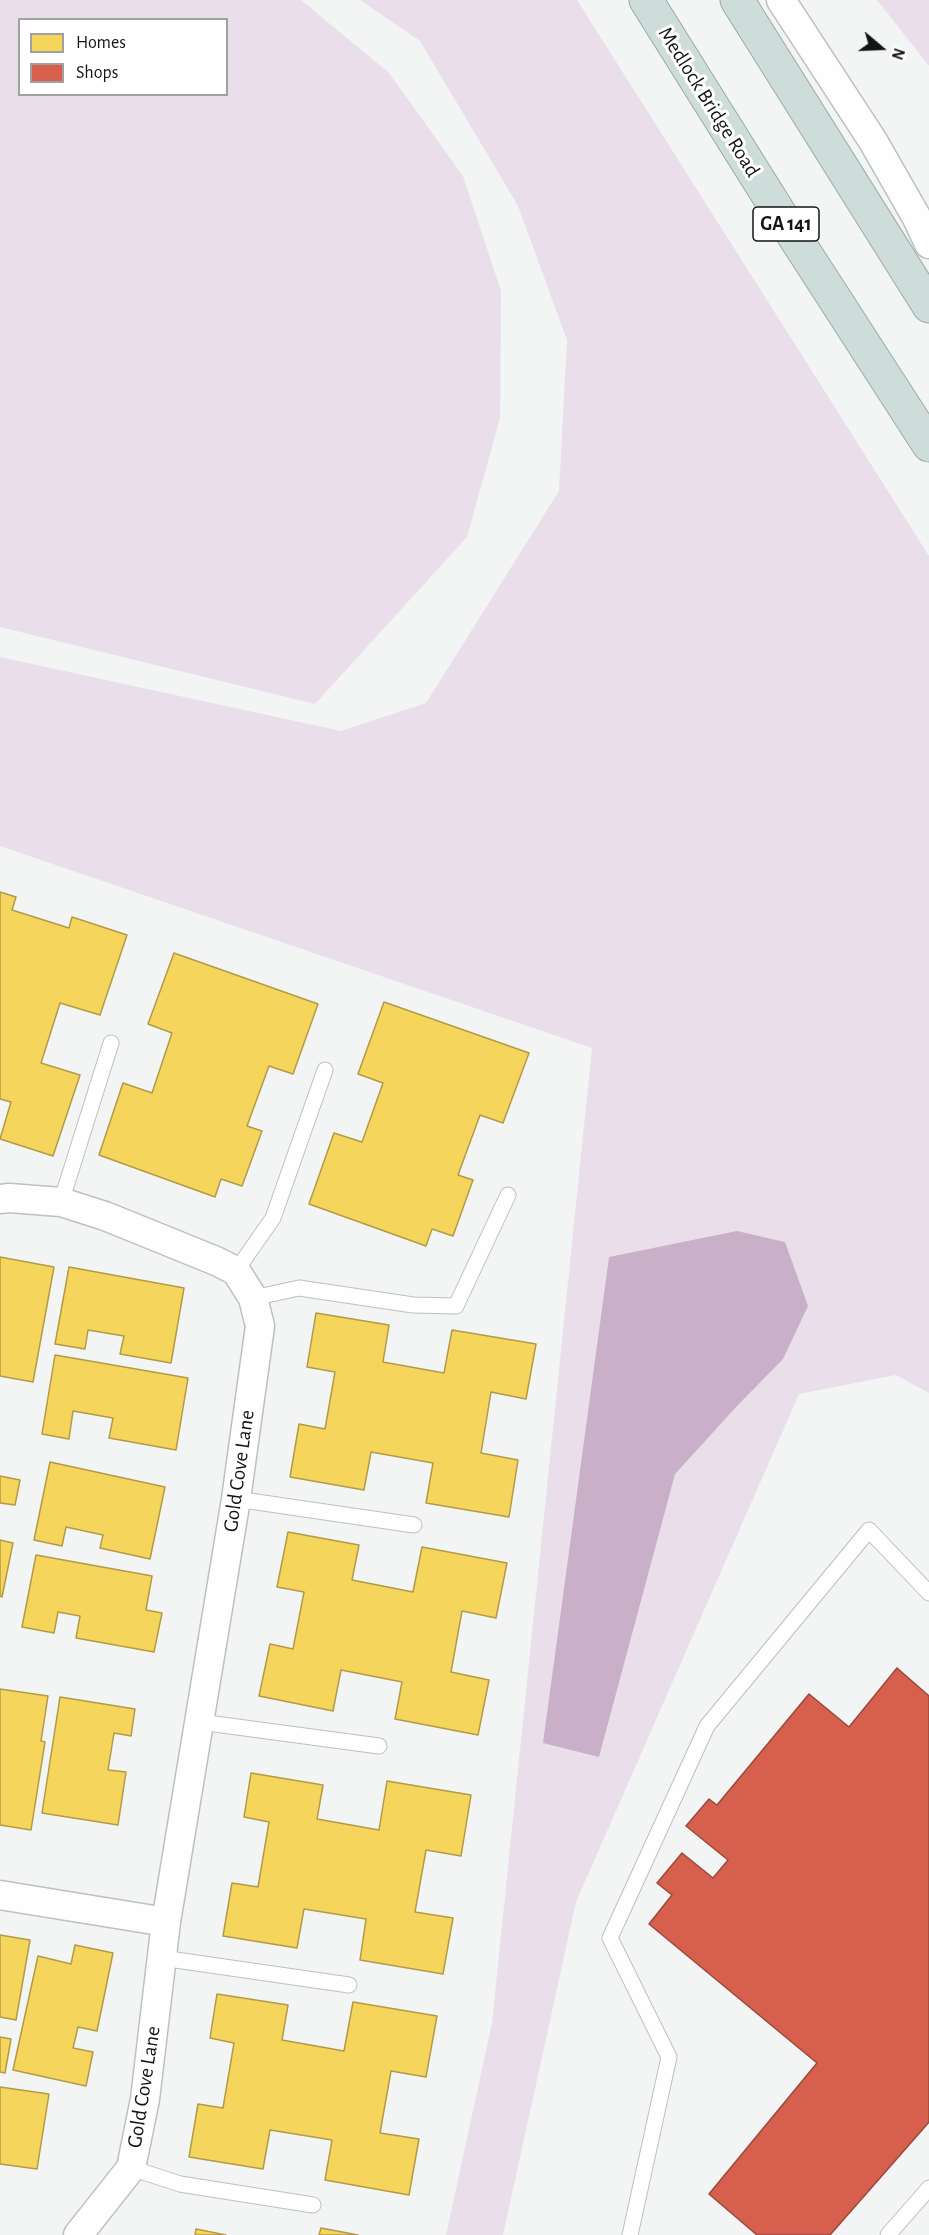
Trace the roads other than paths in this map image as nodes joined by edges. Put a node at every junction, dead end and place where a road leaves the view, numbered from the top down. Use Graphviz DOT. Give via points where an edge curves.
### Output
graph roads {
  1 [pos="646,0"];
  2 [pos="737,0"];
  3 [pos="781,0"];
  4 [pos="929,244"];
  5 [pos="929,306"];
  6 [pos="929,446"];
  7 [pos="111,1043"];
  8 [pos="325,1070"];
  9 [pos="508,1196"];
  10 [pos="0,1199"];
  11 [pos="61,1202"];
  12 [pos="236,1271"];
  13 [pos="253,1298"];
  14 [pos="236,1499"];
  15 [pos="414,1525"];
  16 [pos="929,1593"];
  17 [pos="200,1722"];
  18 [pos="379,1746"];
  19 [pos="0,1895"];
  20 [pos="166,1922"];
  21 [pos="162,1958"];
  22 [pos="349,1985"];
  23 [pos="131,2168"];
  24 [pos="929,2188"];
  25 [pos="313,2205"];
  26 [pos="80,2234"];
  27 [pos="630,2235"];
  28 [pos="888,2235"];
  1 -- 6 [label="highway, Medlock Bridge Road / GA 141"];
  2 -- 5 [label="highway"];
  3 -- 4 [label="street" via="873,141"];
  7 -- 11 [label="lane"];
  8 -- 12 [label="lane" via="273,1218"];
  9 -- 13 [label="lane" via="456,1306 413,1305 298,1288"];
  10 -- 11 [label="street"];
  11 -- 12 [label="street" via="105,1216"];
  12 -- 13 [label="street, Gold Cove Lane"];
  13 -- 14 [label="street, Gold Cove Lane" via="260,1326"];
  14 -- 15 [label="lane"];
  14 -- 17 [label="street, Gold Cove Lane"];
  16 -- 27 [label="lane" via="869,1530 707,1726 610,1938 669,2057"];
  17 -- 18 [label="lane"];
  17 -- 20 [label="street, Gold Cove Lane"];
  19 -- 20 [label="street"];
  20 -- 21 [label="street, Gold Cove Lane"];
  21 -- 22 [label="lane"];
  21 -- 23 [label="street, Gold Cove Lane" via="145,2099"];
  23 -- 25 [label="lane" via="180,2184"];
  23 -- 26 [label="street, Gold Cove Lane"];
  24 -- 28 [label="lane"];
}
